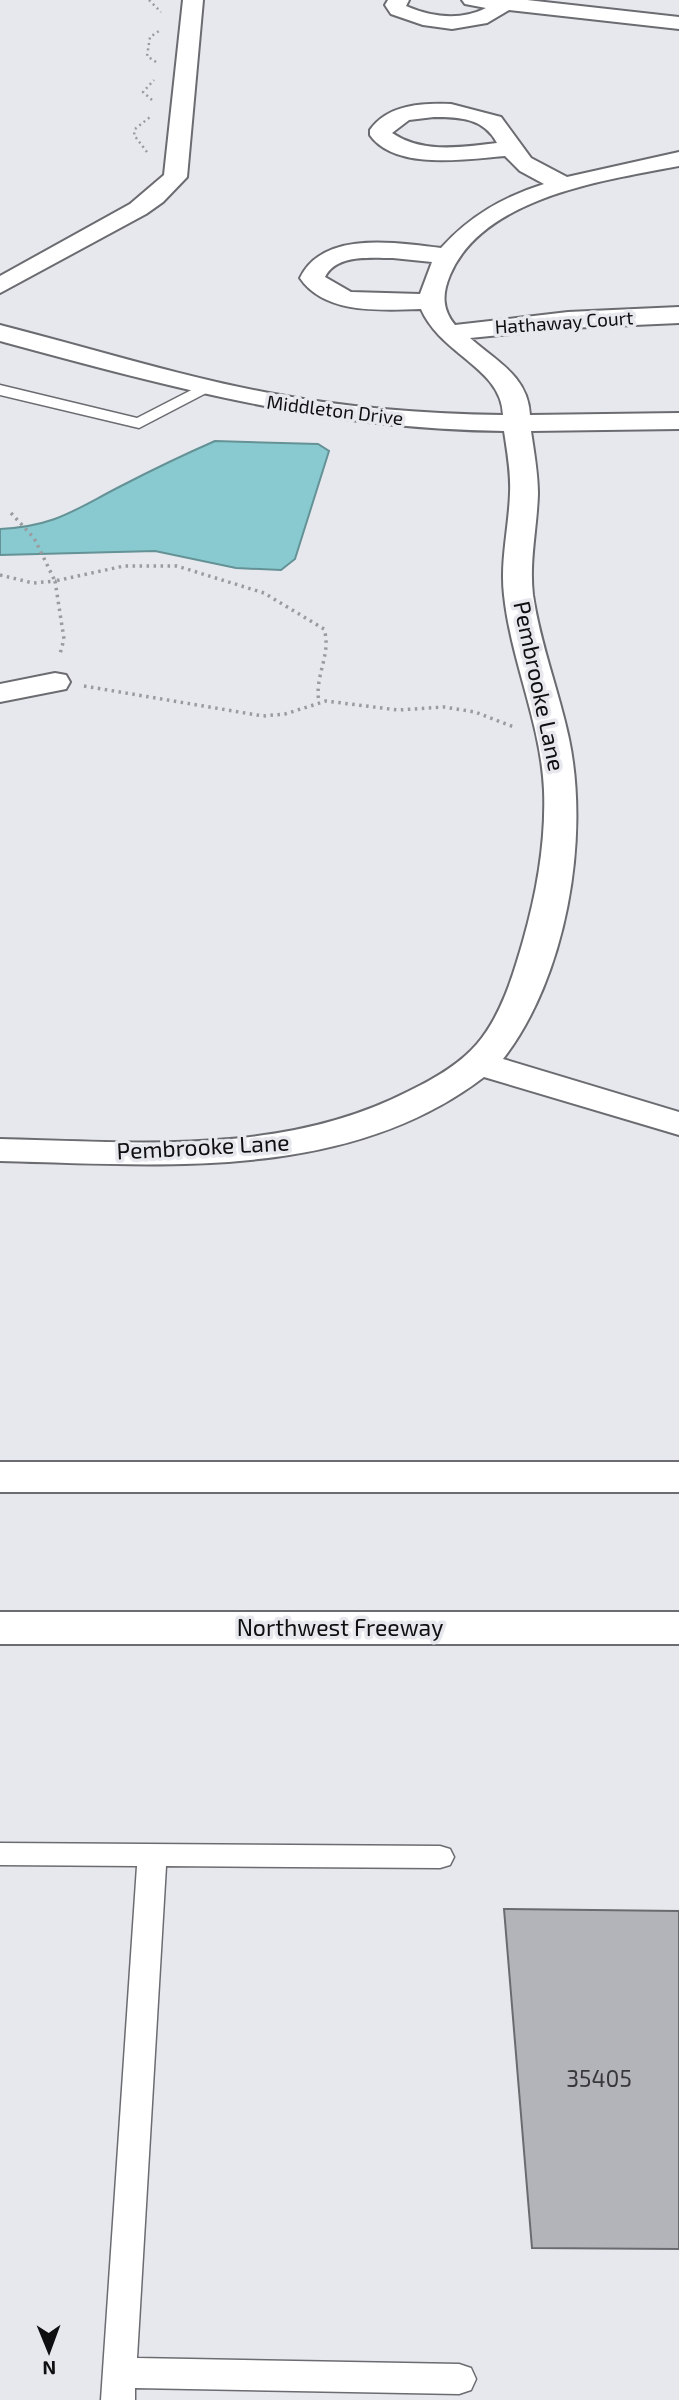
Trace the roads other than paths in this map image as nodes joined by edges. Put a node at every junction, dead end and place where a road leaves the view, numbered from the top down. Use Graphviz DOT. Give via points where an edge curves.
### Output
graph roads {
  1 [pos="193,0"];
  2 [pos="399,0"];
  3 [pos="472,0"];
  4 [pos="505,4"];
  5 [pos="679,23"];
  6 [pos="512,149"];
  7 [pos="679,159"];
  8 [pos="565,184"];
  9 [pos="446,256"];
  10 [pos="0,286"];
  11 [pos="432,300"];
  12 [pos="679,315"];
  13 [pos="449,333"];
  14 [pos="4,337"];
  15 [pos="205,388"];
  16 [pos="0,390"];
  17 [pos="679,421"];
  18 [pos="517,422"];
  19 [pos="55,682"];
  20 [pos="0,694"];
  21 [pos="478,1063"];
  22 [pos="679,1124"];
  23 [pos="0,1150"];
  24 [pos="0,1477"];
  25 [pos="679,1477"];
  26 [pos="0,1628"];
  27 [pos="679,1628"];
  28 [pos="0,1854"];
  29 [pos="152,1855"];
  30 [pos="440,1857"];
  31 [pos="459,2379"];
  32 [pos="119,2387"];
  1 -- 10 [label="main road" via="175,177 138,209"];
  2 -- 4 [label="main road" via="396,7 407,14 454,22 480,18"];
  3 -- 4 [label="main road"];
  4 -- 5 [label="main road"];
  6 -- 6 [label="main road" via="490,120 461,112 412,113 392,119 381,130 381,135 397,146 424,152"];
  6 -- 8 [label="main road" via="533,170"];
  7 -- 8 [label="main road"];
  8 -- 9 [label="main road" via="476,226"];
  9 -- 11 [label="main road"];
  9 -- 11 [label="main road" via="365,251 330,258 313,270 317,286 339,296"];
  11 -- 13 [label="main road"];
  12 -- 13 [label="main road, Hathaway Court" via="569,320"];
  13 -- 18 [label="main road, Pembrooke Lane" via="510,388"];
  14 -- 15 [label="main road, Middleton Drive"];
  15 -- 16 [label="lane" via="139,423"];
  15 -- 18 [label="main road, Middleton Drive" via="359,415"];
  17 -- 18 [label="main road, Middleton Drive"];
  18 -- 21 [label="main road, Pembrooke Lane" via="524,490 519,596 552,736 561,822 549,913 533,966 495,1045"];
  19 -- 20 [label="main road"];
  21 -- 22 [label="main road"];
  21 -- 23 [label="main road, Pembrooke Lane" via="412,1107 358,1128 291,1144 182,1152"];
  24 -- 25 [label="main road"];
  26 -- 27 [label="main road, Northwest Freeway"];
  28 -- 29 [label="lane"];
  29 -- 30 [label="lane"];
  29 -- 32 [label="lane"];
  31 -- 32 [label="lane"];
}
